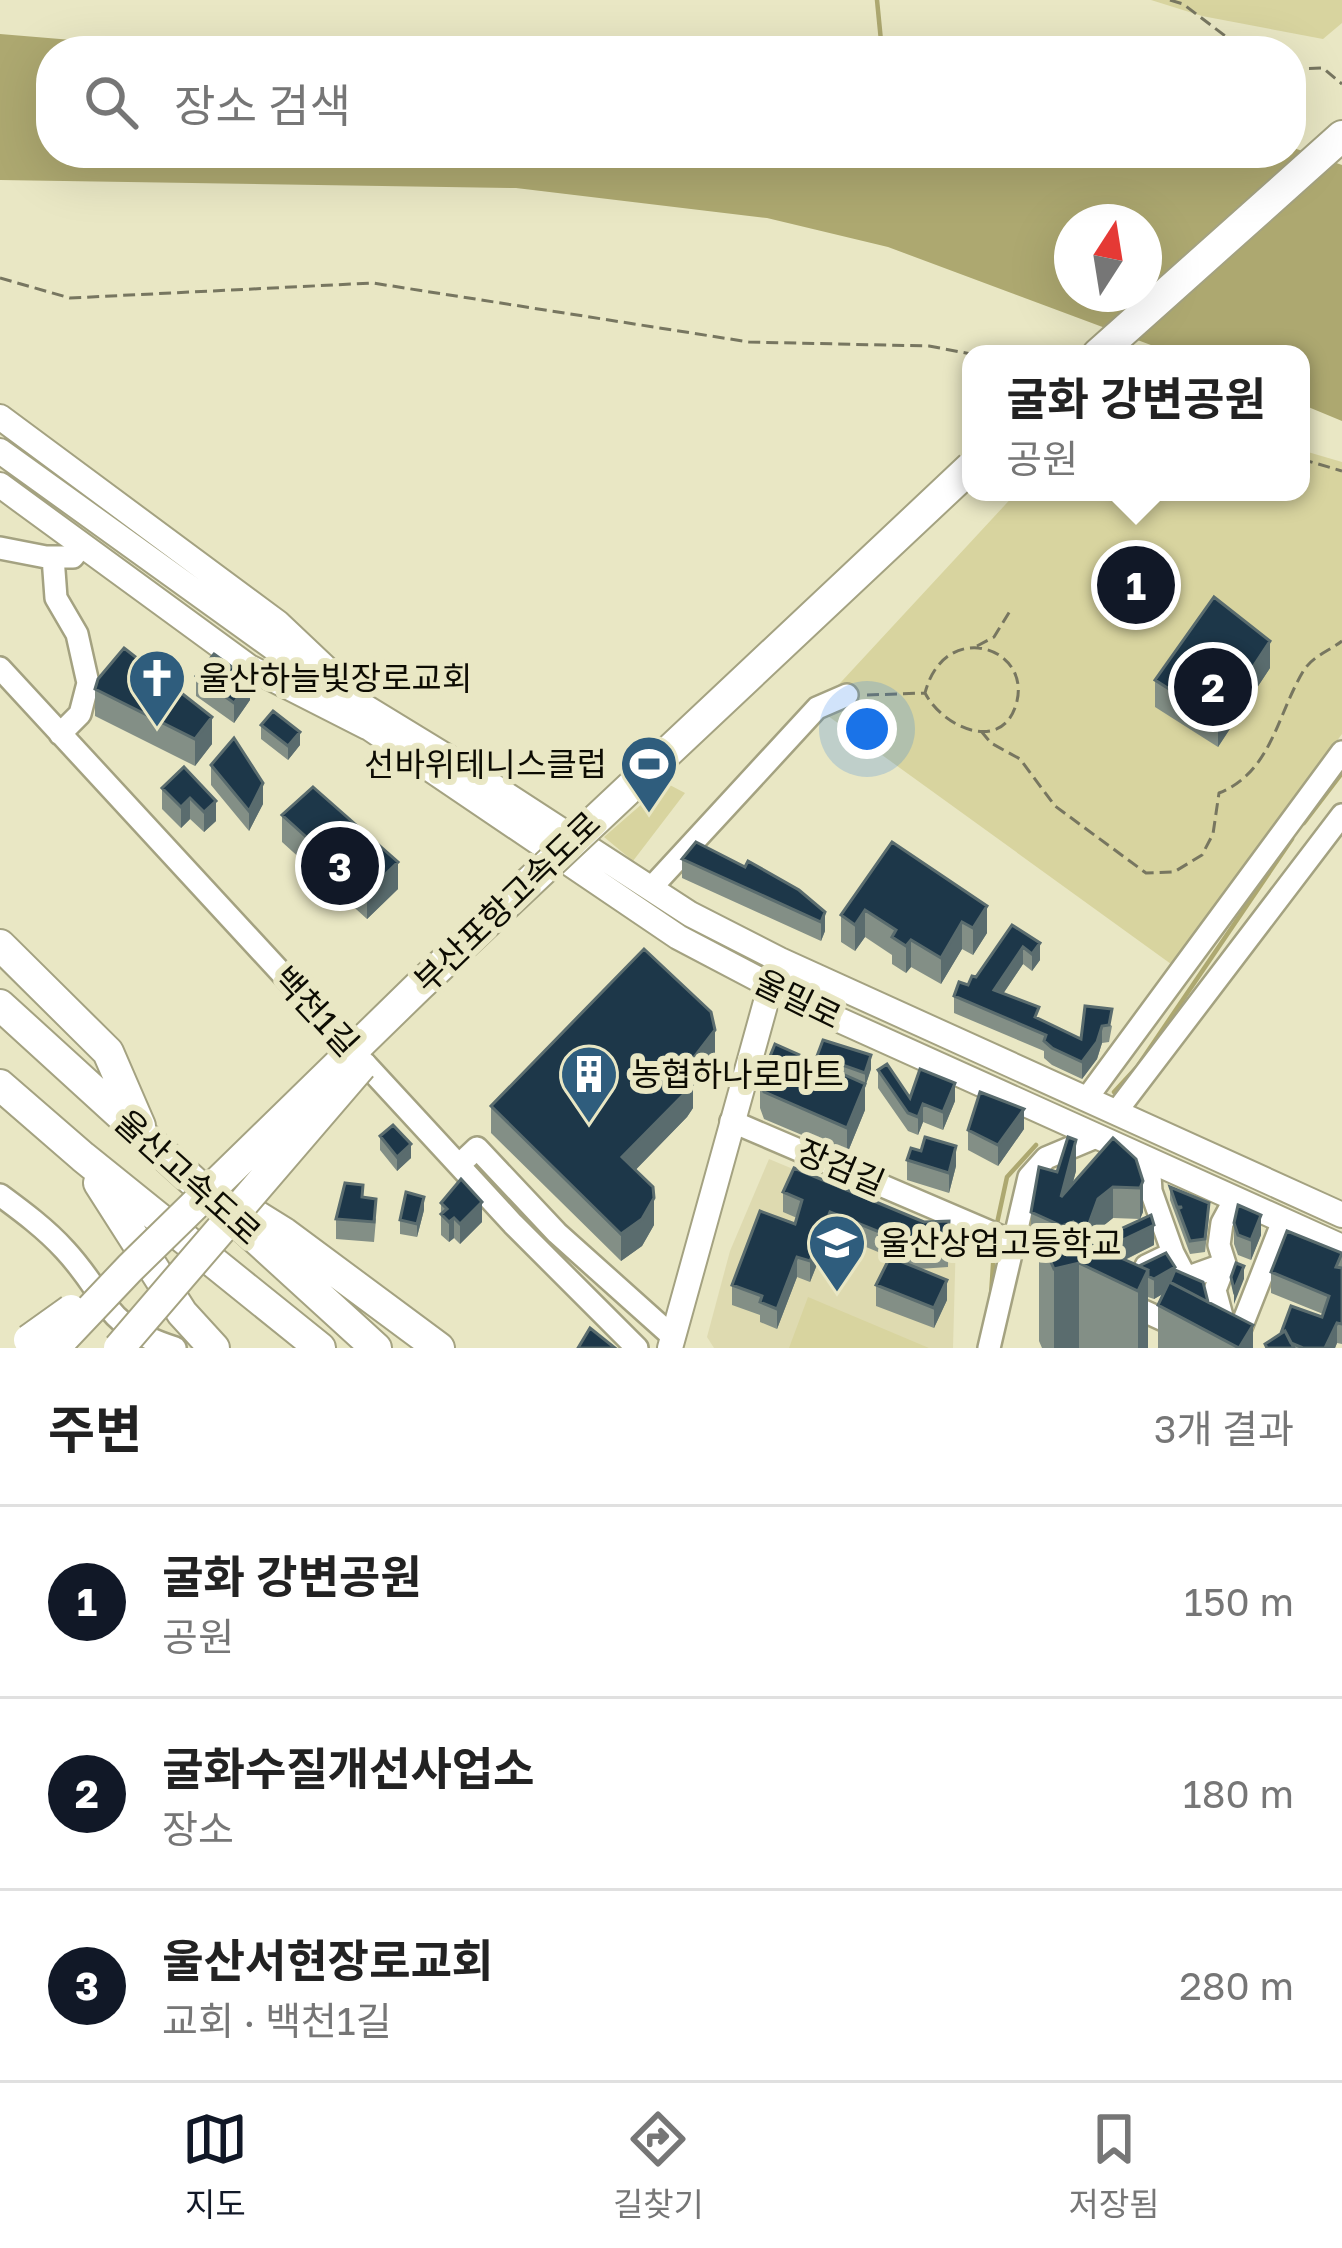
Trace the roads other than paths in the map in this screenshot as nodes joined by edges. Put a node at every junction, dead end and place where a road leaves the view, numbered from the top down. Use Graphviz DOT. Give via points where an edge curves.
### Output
graph roads {
  1 [pos="1342,136"];
  2 [pos="1342,163"];
  3 [pos="1108,345"];
  4 [pos="1131,345"];
  5 [pos="0,417"];
  6 [pos="0,451"];
  7 [pos="962,475"];
  8 [pos="0,485"];
  9 [pos="962,498"];
  10 [pos="82,545"];
  11 [pos="0,548"];
  12 [pos="52,557"];
  13 [pos="0,668"];
  14 [pos="847,695"];
  15 [pos="371,720"];
  16 [pos="60,734"];
  17 [pos="1342,752"];
  18 [pos="1342,815"];
  19 [pos="1290,824"];
  20 [pos="1318,845"];
  21 [pos="651,889"];
  22 [pos="0,945"];
  23 [pos="780,960"];
  24 [pos="769,986"];
  25 [pos="0,1005"];
  26 [pos="381,1043"];
  27 [pos="0,1085"];
  28 [pos="1087,1098"];
  29 [pos="1116,1112"];
  30 [pos="731,1120"];
  31 [pos="1096,1137"];
  32 [pos="144,1138"];
  33 [pos="83,1157"];
  34 [pos="1149,1160"];
  35 [pos="172,1162"];
  36 [pos="459,1165"];
  37 [pos="0,1195"];
  38 [pos="1235,1199"];
  39 [pos="1342,1215"];
  40 [pos="1283,1221"];
  41 [pos="1342,1247"];
  42 [pos="1022,1252"];
  43 [pos="1173,1253"];
  44 [pos="1225,1264"];
  45 [pos="1135,1272"];
  46 [pos="1097,1290"];
  47 [pos="671,1342"];
  48 [pos="46,1346"];
  49 [pos="119,1348"];
  50 [pos="175,1348"];
  51 [pos="214,1348"];
  52 [pos="320,1348"];
  53 [pos="376,1348"];
  54 [pos="440,1348"];
  55 [pos="637,1348"];
  56 [pos="989,1348"];
  57 [pos="1230,1348"];
  1 -- 3 [label="highway"];
  2 -- 4 [label="highway"];
  5 -- 15 [label="main road" via="278,623"];
  6 -- 15 [label="main road, 울밀로"];
  7 -- 48 [label="highway, 부산포항고속도로, bridge"];
  8 -- 10 [label="main road"];
  9 -- 26 [label="highway, 부산포항고속도로"];
  10 -- 12 [label="street" via="73,557"];
  10 -- 15 [label="main road" via="249,667"];
  11 -- 12 [label="street"];
  12 -- 16 [label="street" via="56,598 77,634 88,683 80,714"];
  13 -- 16 [label="street, 백천1길"];
  14 -- 21 [label="street" via="817,709"];
  15 -- 21 [label="main road, 울밀로"];
  15 -- 24 [label="main road, 울밀로" via="664,927"];
  16 -- 36 [label="street, 백천1길"];
  17 -- 19 [label="street"];
  18 -- 20 [label="street"];
  19 -- 20 [label="street"];
  19 -- 28 [label="street"];
  20 -- 29 [label="street"];
  21 -- 23 [label="main road, 울밀로"];
  22 -- 32 [label="highway" via="107,1052"];
  23 -- 24 [label="main road"];
  23 -- 28 [label="main road, 울밀로"];
  24 -- 30 [label="main road"];
  24 -- 31 [label="main road, 울밀로"];
  25 -- 32 [label="highway, 울산고속도로"];
  26 -- 48 [label="highway, 부산포항고속도로, bridge"];
  26 -- 49 [label="highway, bridge"];
  27 -- 33 [label="highway, 울산고속도로"];
  28 -- 29 [label="main road, 울밀로"];
  29 -- 39 [label="main road, 울밀로"];
  30 -- 42 [label="street, 장검길"];
  30 -- 47 [label="main road"];
  31 -- 34 [label="main road, 울밀로"];
  31 -- 42 [label="street" via="1046,1157 1029,1177"];
  32 -- 35 [label="highway, 울산고속도로"];
  33 -- 51 [label="highway" via="182,1312"];
  33 -- 52 [label="highway, 울산고속도로"];
  34 -- 38 [label="main road, 울밀로"];
  34 -- 43 [label="street"];
  35 -- 53 [label="highway, 울산고속도로"];
  35 -- 54 [label="highway"];
  36 -- 47 [label="street" via="477,1148"];
  36 -- 55 [label="street, 백천1길"];
  37 -- 50 [label="street" via="66,1251 117,1319"];
  38 -- 40 [label="main road, 울밀로"];
  38 -- 44 [label="street" via="1222,1223"];
  40 -- 41 [label="main road, 울밀로"];
  40 -- 57 [label="street"];
  42 -- 56 [label="street"];
  43 -- 44 [label="street" via="1186,1279"];
  43 -- 45 [label="street"];
  44 -- 57 [label="street" via="1215,1291"];
  46 -- 57 [label="street"];
}
